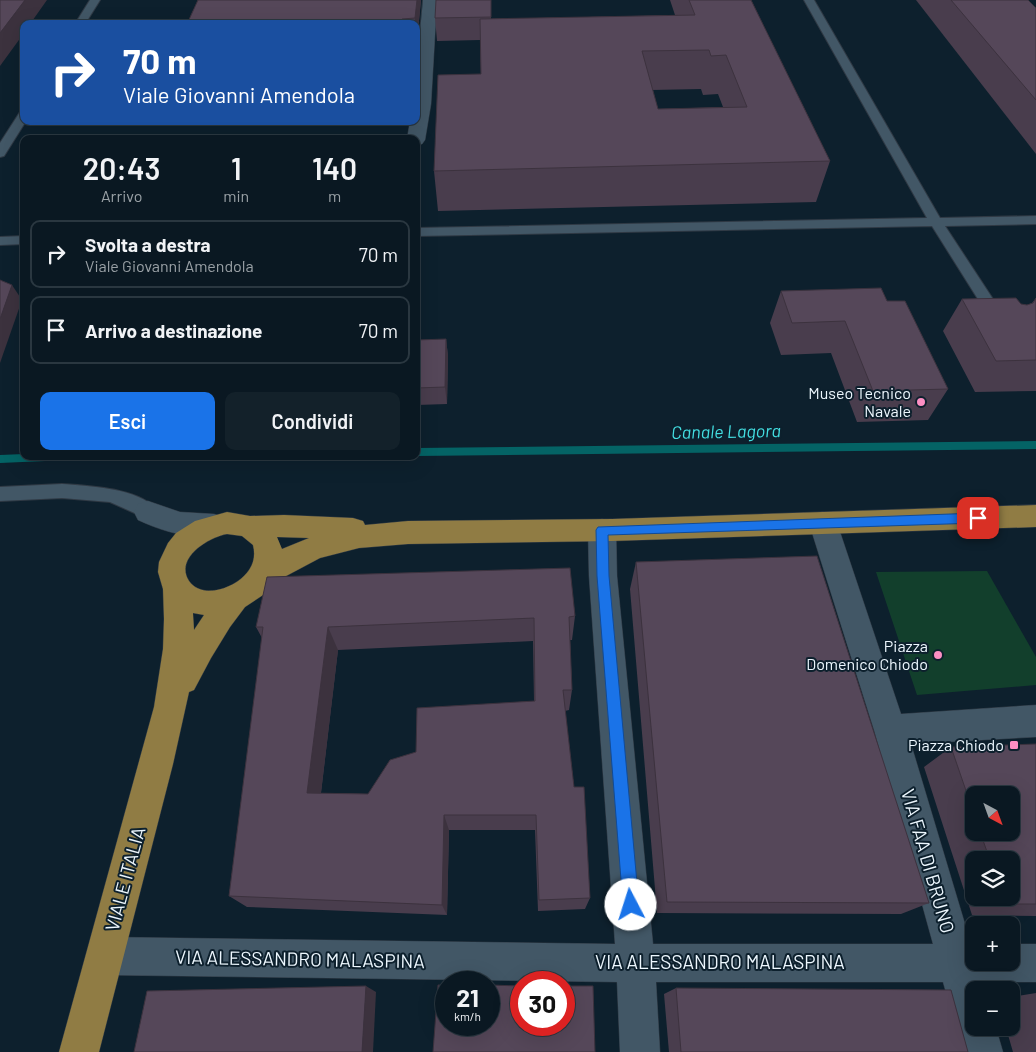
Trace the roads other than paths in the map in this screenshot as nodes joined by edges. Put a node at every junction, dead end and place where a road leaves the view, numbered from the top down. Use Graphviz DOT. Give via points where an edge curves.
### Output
graph roads {
  1 [pos="95,0"];
  2 [pos="430,0"];
  3 [pos="809,0"];
  4 [pos="82,20"];
  5 [pos="420,116"];
  6 [pos="20,121"];
  7 [pos="0,153"];
  8 [pos="1036,220"];
  9 [pos="936,222"];
  10 [pos="420,232"];
  11 [pos="20,240"];
  12 [pos="0,241"];
  13 [pos="1005,330"];
  14 [pos="0,494"];
  15 [pos="148,512"];
  16 [pos="1036,516"];
  17 [pos="823,523"];
  18 [pos="214,525"];
  19 [pos="251,527"];
  20 [pos="602,530"];
  21 [pos="384,532"];
  22 [pos="263,574"];
  23 [pos="174,578"];
  24 [pos="235,598"];
  25 [pos="171,707"];
  26 [pos="1036,721"];
  27 [pos="890,730"];
  28 [pos="105,956"];
  29 [pos="636,963"];
  30 [pos="956,963"];
  31 [pos="1036,963"];
  32 [pos="965,992"];
  33 [pos="978,1036"];
  34 [pos="78,1052"];
  35 [pos="640,1052"];
  36 [pos="983,1052"];
  1 -- 4 [label="lane"];
  2 -- 5 [label="street"];
  3 -- 9 [label="lane"];
  6 -- 7 [label="lane"];
  8 -- 9 [label="lane"];
  9 -- 10 [label="lane"];
  9 -- 13 [label="lane"];
  11 -- 12 [label="lane"];
  14 -- 15 [label="lane" via="62,491 111,495"];
  15 -- 18 [label="street" via="180,524"];
  15 -- 23 [label="street" via="164,536"];
  16 -- 17 [label="main road"];
  17 -- 20 [label="main road"];
  17 -- 27 [label="street, VIA FAA DI BRUNO"];
  18 -- 19 [label="main road"];
  18 -- 23 [label="main road" via="186,541 177,553"];
  19 -- 21 [label="main road" via="318,527"];
  19 -- 22 [label="main road" via="260,533 269,552"];
  20 -- 21 [label="main road"];
  20 -- 29 [label="street" via="603,576"];
  21 -- 22 [label="main road" via="306,550"];
  22 -- 24 [label="main road" via="246,592"];
  23 -- 24 [label="main road" via="188,599 218,603"];
  23 -- 25 [label="main road, VIALE ITALIA" via="180,615 180,646"];
  24 -- 25 [label="main road, VIALE ITALIA" via="194,656"];
  25 -- 28 [label="main road, VIALE ITALIA"];
  26 -- 27 [label="street"];
  27 -- 30 [label="street, VIA FAA DI BRUNO"];
  28 -- 29 [label="street, VIA ALESSANDRO MALASPINA"];
  28 -- 34 [label="main road, VIALE ITALIA"];
  29 -- 30 [label="street, VIA ALESSANDRO MALASPINA"];
  29 -- 35 [label="street"];
  30 -- 31 [label="street, VIA ALESSANDRO MALASPINA"];
  30 -- 32 [label="street, VIA FAA DI BRUNO"];
  33 -- 36 [label="street"];
}
